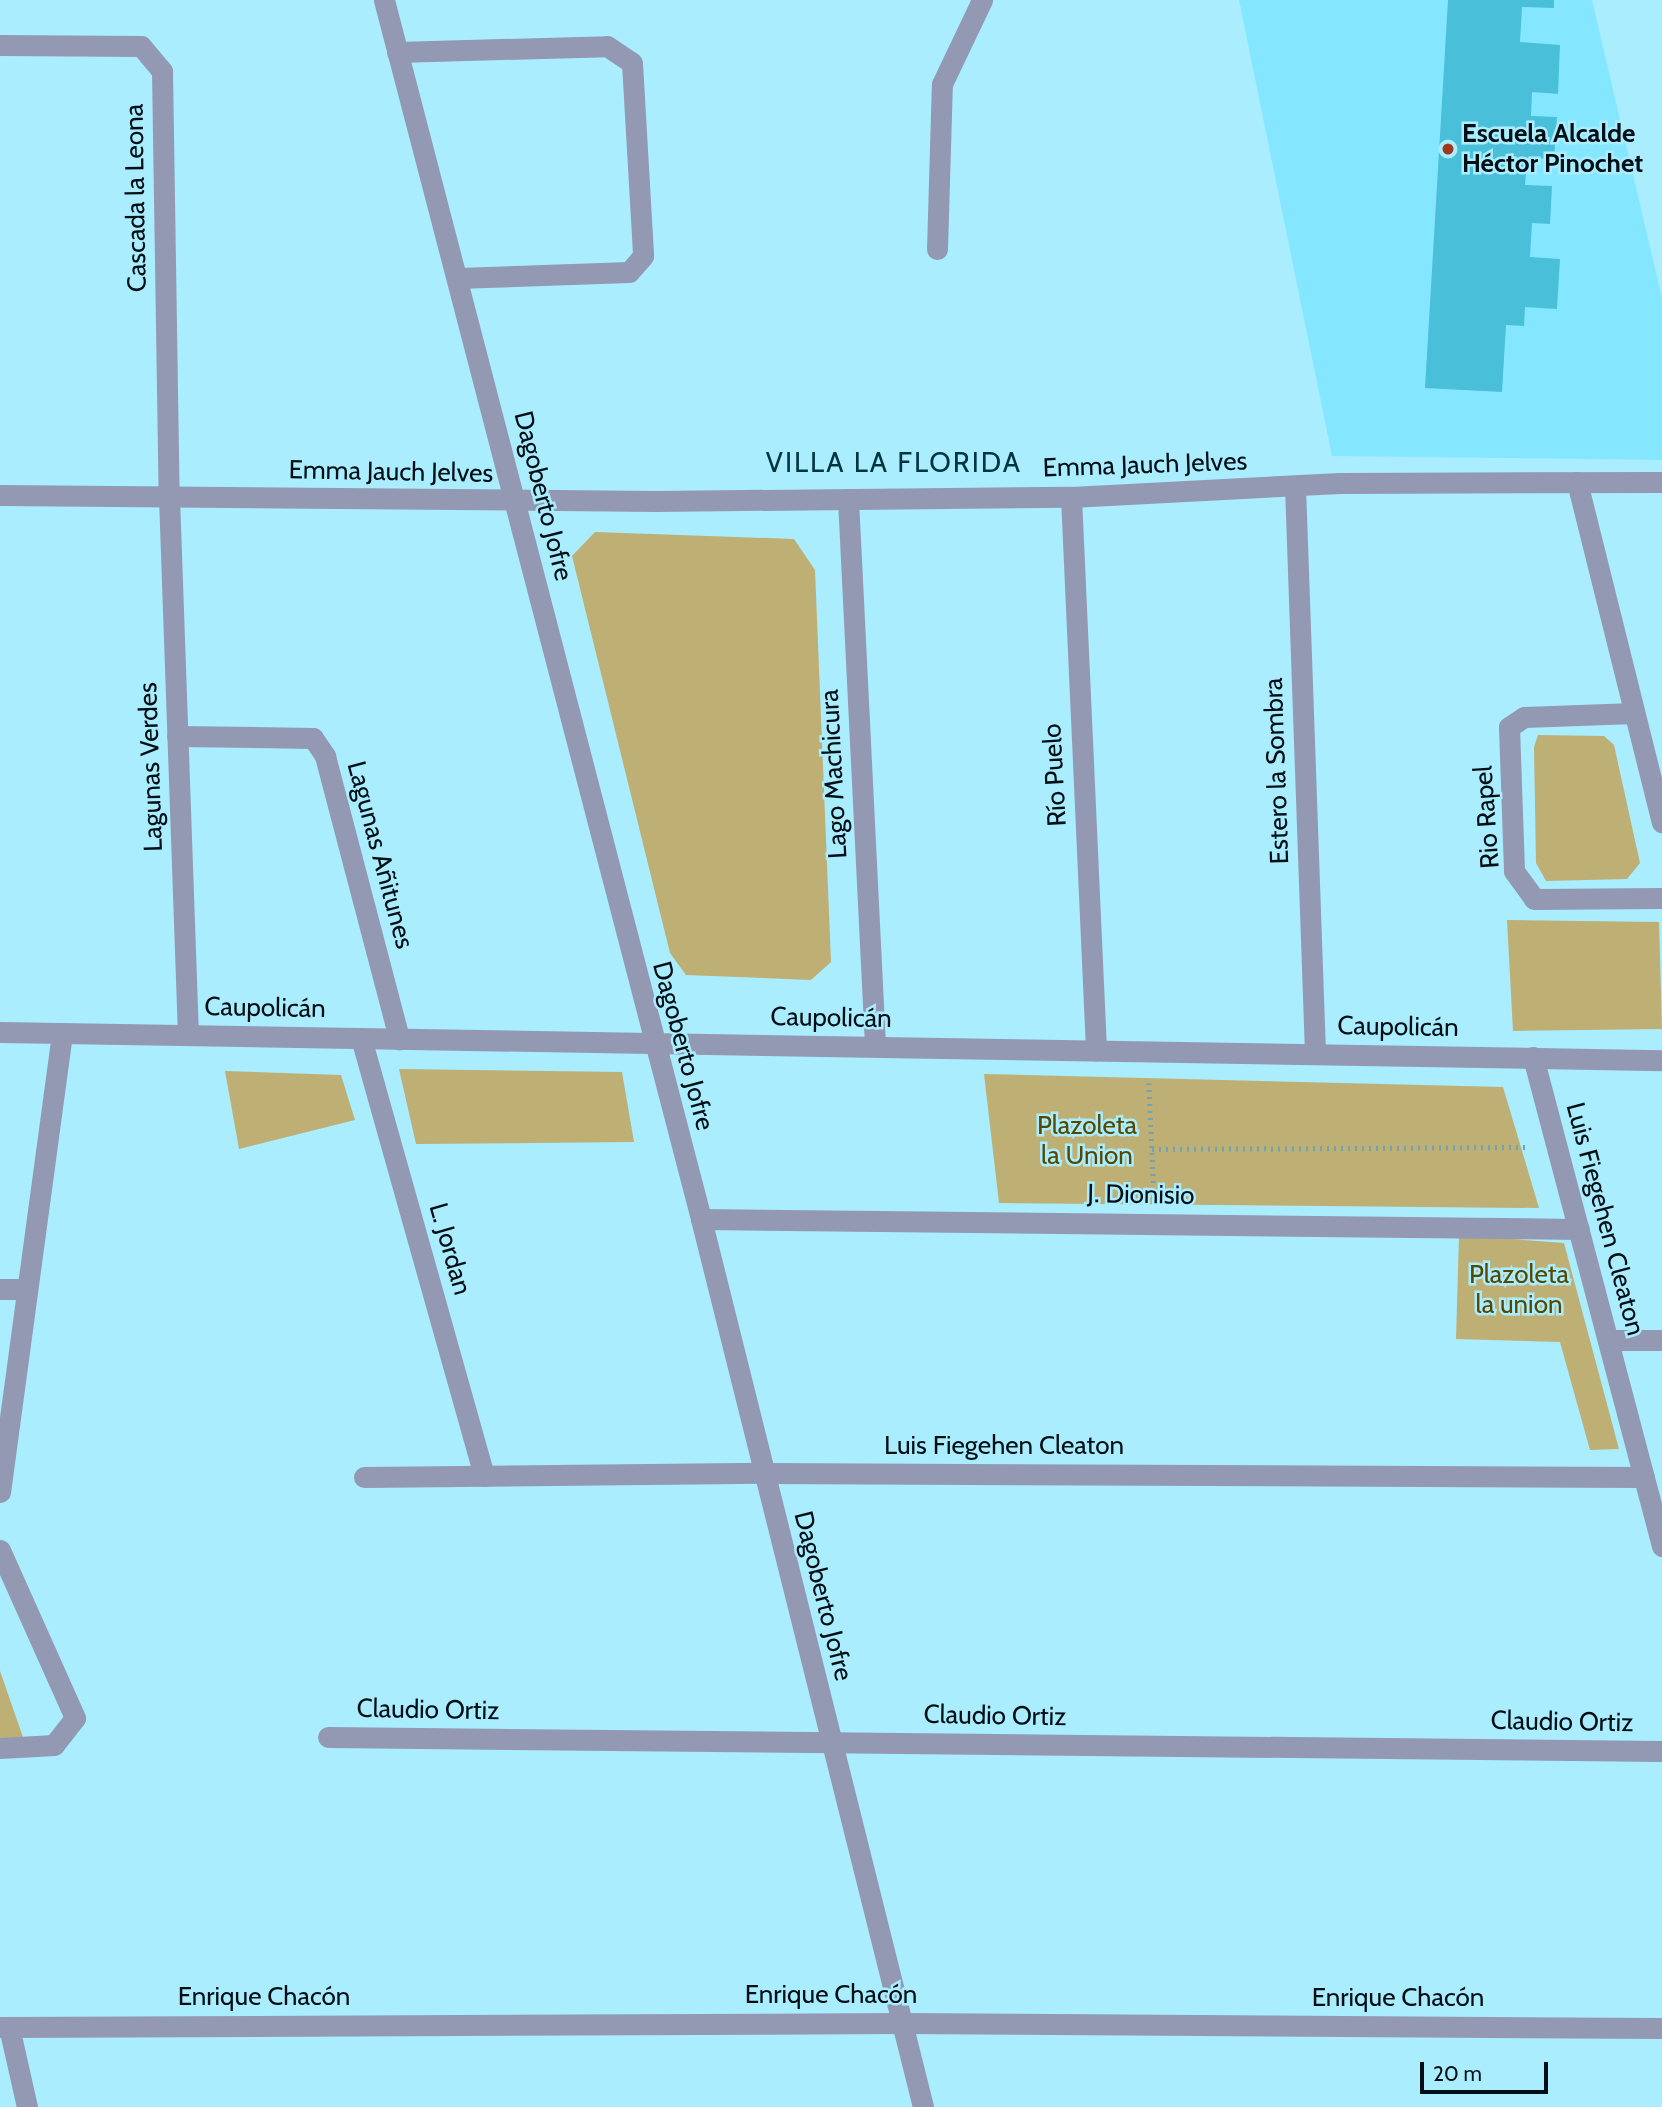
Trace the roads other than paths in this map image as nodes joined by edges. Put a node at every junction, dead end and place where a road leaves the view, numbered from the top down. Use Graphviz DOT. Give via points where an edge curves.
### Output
graph roads {
  1 [pos="384,0"];
  2 [pos="982,0"];
  3 [pos="0,45"];
  4 [pos="397,52"];
  5 [pos="937,249"];
  6 [pos="457,278"];
  7 [pos="1577,482"];
  8 [pos="1662,482"];
  9 [pos="1295,486"];
  10 [pos="0,495"];
  11 [pos="169,497"];
  12 [pos="1071,497"];
  13 [pos="848,499"];
  14 [pos="517,502"];
  15 [pos="1634,713"];
  16 [pos="177,736"];
  17 [pos="1662,823"];
  18 [pos="1662,898"];
  19 [pos="0,1032"];
  20 [pos="62,1033"];
  21 [pos="188,1035"];
  22 [pos="361,1038"];
  23 [pos="398,1039"];
  24 [pos="652,1043"];
  25 [pos="875,1046"];
  26 [pos="1096,1050"];
  27 [pos="1315,1054"];
  28 [pos="1533,1057"];
  29 [pos="1662,1060"];
  30 [pos="701,1219"];
  31 [pos="1579,1229"];
  32 [pos="0,1289"];
  33 [pos="26,1289"];
  34 [pos="1608,1340"];
  35 [pos="1662,1340"];
  36 [pos="765,1473"];
  37 [pos="484,1476"];
  38 [pos="364,1477"];
  39 [pos="1644,1477"];
  40 [pos="0,1492"];
  41 [pos="1662,1546"];
  42 [pos="0,1550"];
  43 [pos="328,1737"];
  44 [pos="830,1742"];
  45 [pos="0,1748"];
  46 [pos="1662,1751"];
  47 [pos="901,2023"];
  48 [pos="5,2027"];
  49 [pos="1662,2028"];
  50 [pos="27,2107"];
  51 [pos="923,2107"];
  1 -- 4 [label="street, Dagoberto Jofre"];
  2 -- 5 [label="street" via="942,84"];
  3 -- 11 [label="street, Cascada la Leona" via="141,46 162,71"];
  4 -- 6 [label="street, Dagoberto Jofre"];
  4 -- 6 [label="street" via="607,46 632,63 643,256 629,272"];
  6 -- 14 [label="street, Dagoberto Jofre"];
  7 -- 8 [label="street, Emma Jauch Jelves"];
  7 -- 9 [label="street, Emma Jauch Jelves"];
  7 -- 15 [label="street"];
  9 -- 12 [label="street, Emma Jauch Jelves"];
  9 -- 27 [label="street, Estero la Sombra"];
  10 -- 11 [label="street, Emma Jauch Jelves"];
  11 -- 14 [label="street, Emma Jauch Jelves"];
  11 -- 16 [label="street, Lagunas Verdes"];
  12 -- 13 [label="street, Emma Jauch Jelves"];
  12 -- 26 [label="street, Río Puelo"];
  13 -- 14 [label="street, Emma Jauch Jelves"];
  13 -- 25 [label="street, Lago Machicura"];
  14 -- 24 [label="street, Dagoberto Jofre"];
  15 -- 17 [label="street"];
  15 -- 18 [label="street, Rio Rapel" via="1524,717 1509,727 1514,871 1534,899"];
  16 -- 21 [label="street, Lagunas Verdes"];
  16 -- 23 [label="street, Lagunas Añitunes" via="313,738 325,756"];
  19 -- 20 [label="street, Caupolicán"];
  20 -- 21 [label="street, Caupolicán"];
  20 -- 33 [label="street"];
  21 -- 22 [label="street, Caupolicán"];
  22 -- 23 [label="street, Caupolicán"];
  22 -- 37 [label="street, L. Jordan"];
  23 -- 24 [label="street, Caupolicán"];
  24 -- 25 [label="street, Caupolicán"];
  24 -- 30 [label="street, Dagoberto Jofre"];
  25 -- 26 [label="street, Caupolicán"];
  26 -- 27 [label="street, Caupolicán"];
  27 -- 28 [label="street, Caupolicán"];
  28 -- 29 [label="street, Caupolicán"];
  28 -- 31 [label="street, Luis Fiegehen Cleaton"];
  30 -- 31 [label="street, J. Dionisio"];
  30 -- 36 [label="street, Dagoberto Jofre"];
  31 -- 34 [label="street, Luis Fiegehen Cleaton"];
  32 -- 33 [label="street"];
  33 -- 40 [label="street"];
  34 -- 35 [label="street"];
  34 -- 39 [label="street, Luis Fiegehen Cleaton"];
  36 -- 37 [label="street, Luis Fiegehen Cleaton"];
  36 -- 39 [label="street, Luis Fiegehen Cleaton"];
  36 -- 44 [label="street, Dagoberto Jofre"];
  37 -- 38 [label="street, Luis Fiegehen Cleaton"];
  39 -- 41 [label="street, Luis Fiegehen Cleaton"];
  42 -- 45 [label="street" via="75,1718 54,1745"];
  43 -- 44 [label="street, Claudio Ortiz"];
  44 -- 46 [label="street, Claudio Ortiz"];
  44 -- 47 [label="street, Dagoberto Jofre"];
  47 -- 48 [label="street, Enrique Chacón"];
  47 -- 49 [label="street, Enrique Chacón"];
  47 -- 51 [label="street, Dagoberto Jofre"];
  48 -- 50 [label="street"];
}
